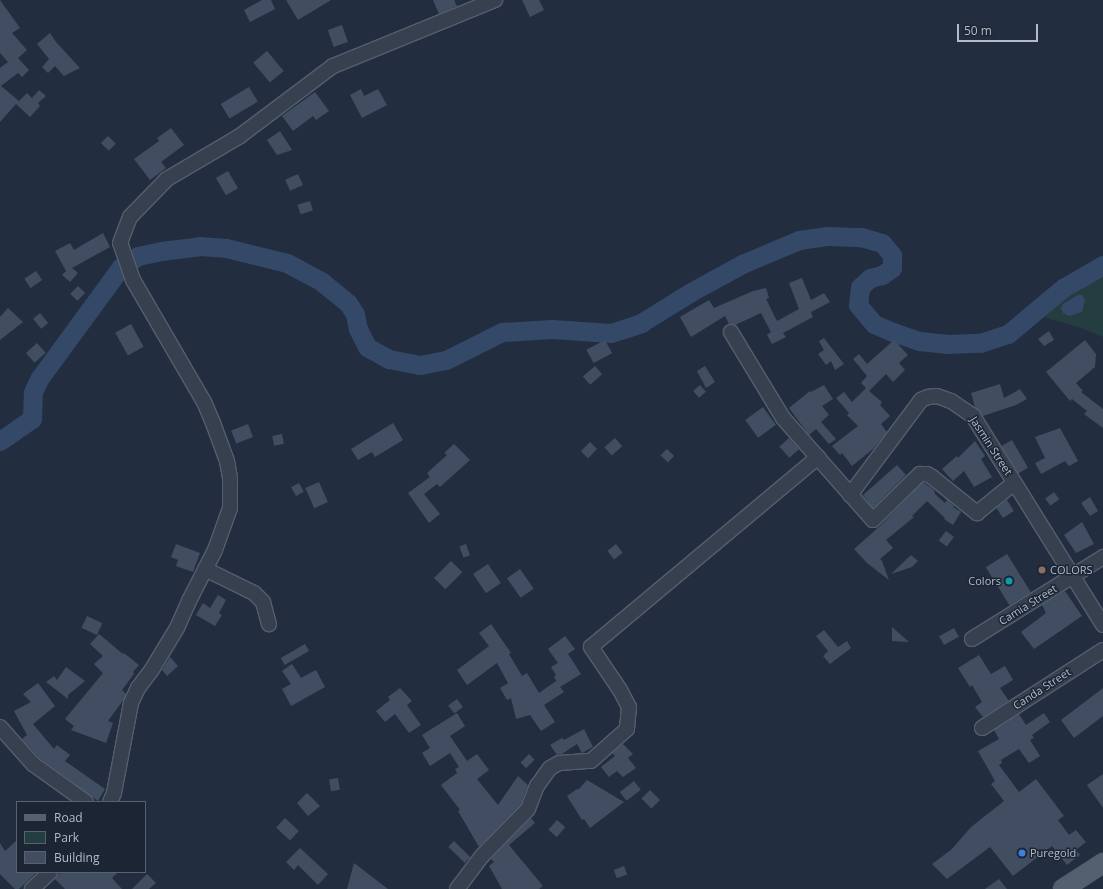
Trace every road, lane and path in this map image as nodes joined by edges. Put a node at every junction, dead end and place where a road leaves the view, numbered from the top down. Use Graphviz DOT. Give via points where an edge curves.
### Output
graph roads {
  1 [pos="495,0"];
  2 [pos="731,332"];
  3 [pos="818,457"];
  4 [pos="1014,483"];
  5 [pos="850,495"];
  6 [pos="1103,557"];
  7 [pos="205,569"];
  8 [pos="1072,577"];
  9 [pos="269,624"];
  10 [pos="1103,625"];
  11 [pos="972,639"];
  12 [pos="1103,650"];
  13 [pos="0,727"];
  14 [pos="982,728"];
  15 [pos="85,801"];
  16 [pos="110,801"];
  17 [pos="1103,863"];
  18 [pos="49,873"];
  19 [pos="32,889"];
  20 [pos="458,889"];
  21 [pos="1063,889"];
  1 -- 7 [label="street" via="333,66 240,136 167,179 130,217 120,243 133,280 204,402 227,461 230,508 215,550"];
  2 -- 3 [label="street" via="783,418"];
  3 -- 5 [label="street"];
  3 -- 20 [label="street" via="591,647 620,690 628,707 627,729 591,761 559,763 550,768 537,786 528,809 482,856"];
  4 -- 5 [label="street" via="977,513 932,477 924,474 916,478 873,520"];
  4 -- 5 [label="street, Jasmin Street" via="973,416 945,398 928,397 914,407"];
  4 -- 8 [label="street, Jasmin Street"];
  6 -- 8 [label="street, Camia Street"];
  7 -- 9 [label="street" via="254,593 263,602"];
  7 -- 16 [label="street" via="177,628 131,703"];
  8 -- 10 [label="street, Jasmin Street"];
  8 -- 11 [label="street, Camia Street"];
  12 -- 14 [label="street, Canda Street"];
  13 -- 15 [label="street" via="33,764"];
  17 -- 21 [label="main road"];
  18 -- 19 [label="street"];
}
